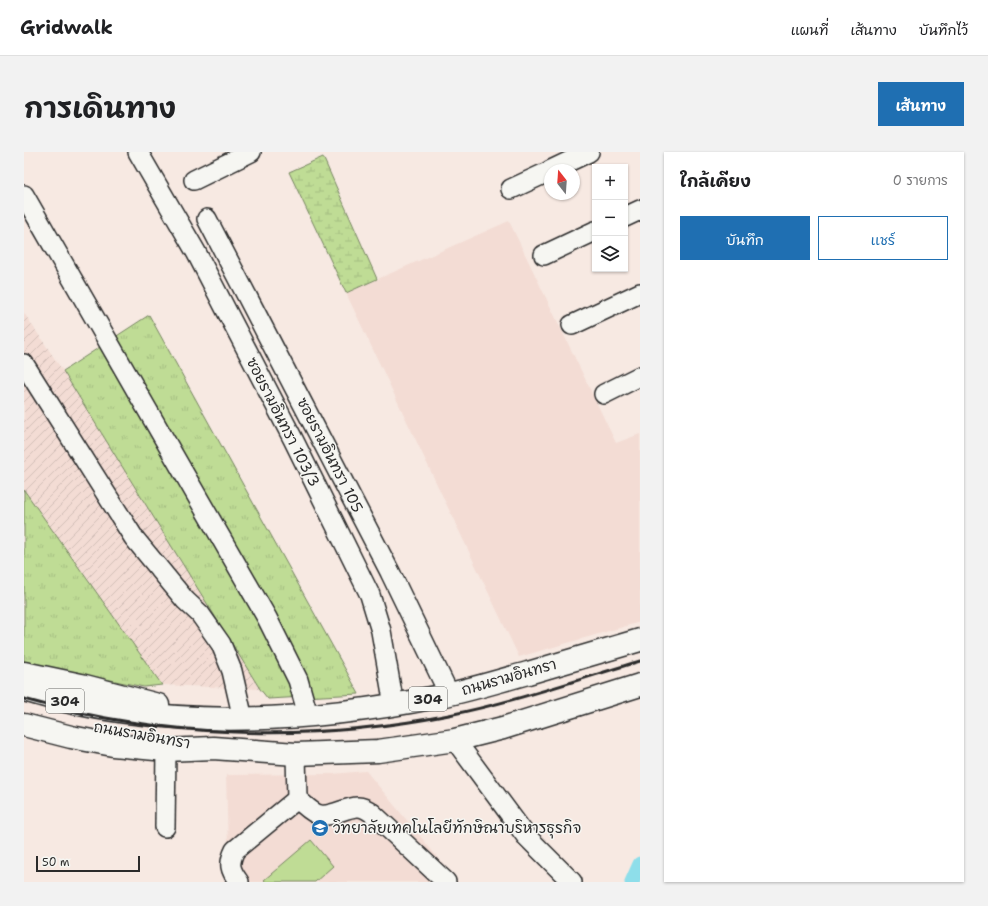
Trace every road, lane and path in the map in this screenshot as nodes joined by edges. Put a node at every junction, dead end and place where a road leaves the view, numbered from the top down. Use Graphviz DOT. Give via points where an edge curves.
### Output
graph roads {
  1 [pos="138,152"];
  2 [pos="251,152"];
  3 [pos="589,152"];
  4 [pos="564,164"];
  5 [pos="544,174"];
  6 [pos="194,180"];
  7 [pos="511,190"];
  8 [pos="24,196"];
  9 [pos="640,210"];
  10 [pos="628,216"];
  11 [pos="207,219"];
  12 [pos="592,232"];
  13 [pos="544,255"];
  14 [pos="640,293"];
  15 [pos="572,325"];
  16 [pos="24,364"];
  17 [pos="640,376"];
  18 [pos="604,394"];
  19 [pos="640,640"];
  20 [pos="24,673"];
  21 [pos="640,685"];
  22 [pos="24,690"];
  23 [pos="449,694"];
  24 [pos="394,705"];
  25 [pos="24,711"];
  26 [pos="308,715"];
  27 [pos="209,718"];
  28 [pos="103,719"];
  29 [pos="243,719"];
  30 [pos="24,725"];
  31 [pos="456,740"];
  32 [pos="213,748"];
  33 [pos="166,750"];
  34 [pos="296,754"];
  35 [pos="297,798"];
  36 [pos="165,827"];
  37 [pos="239,882"];
  38 [pos="446,882"];
  39 [pos="572,882"];
  1 -- 24 [label="street, ซอยรามอินทรา 103/3" via="199,259 293,439 370,595 381,631"];
  2 -- 6 [label="street"];
  3 -- 4 [label="street"];
  5 -- 7 [label="street"];
  8 -- 26 [label="street" via="267,618 298,680"];
  9 -- 10 [label="street"];
  11 -- 23 [label="street, ซอยรามอินทรา 105" via="386,565"];
  12 -- 13 [label="street"];
  14 -- 15 [label="street"];
  16 -- 29 [label="street" via="134,538 185,600 200,614 222,644 232,671"];
  17 -- 18 [label="street"];
  19 -- 23 [label="highway, ถนนรามอินทรา / 304"];
  20 -- 27 [label="highway, ถนนรามอินทรา / 304"];
  21 -- 31 [label="highway, ถนนรามอินทรา / 304"];
  22 -- 28 [label="highway, ถนนรามอินทรา / 304" via="63,701"];
  23 -- 24 [label="highway, ถนนรามอินทรา / 304"];
  24 -- 26 [label="highway, ถนนรามอินทรา / 304"];
  25 -- 28 [label="highway, ถนนรามอินทรา / 304"];
  26 -- 29 [label="highway, ถนนรามอินทรา / 304"];
  27 -- 28 [label="highway, ถนนรามอินทรา / 304"];
  27 -- 29 [label="highway, ถนนรามอินทรา / 304"];
  28 -- 32 [label="highway, ถนนรามอินทรา / 304"];
  30 -- 33 [label="highway, ถนนรามอินทรา / 304" via="71,737"];
  31 -- 34 [label="highway, ถนนรามอินทรา / 304" via="378,751"];
  31 -- 39 [label="street" via="526,836"];
  32 -- 33 [label="highway, ถนนรามอินทรา / 304"];
  32 -- 34 [label="highway, ถนนรามอินทรา / 304"];
  33 -- 36 [label="street"];
  34 -- 35 [label="street"];
  35 -- 37 [label="street" via="235,850 230,866"];
  35 -- 38 [label="street" via="320,815 357,807 372,812"];
}
